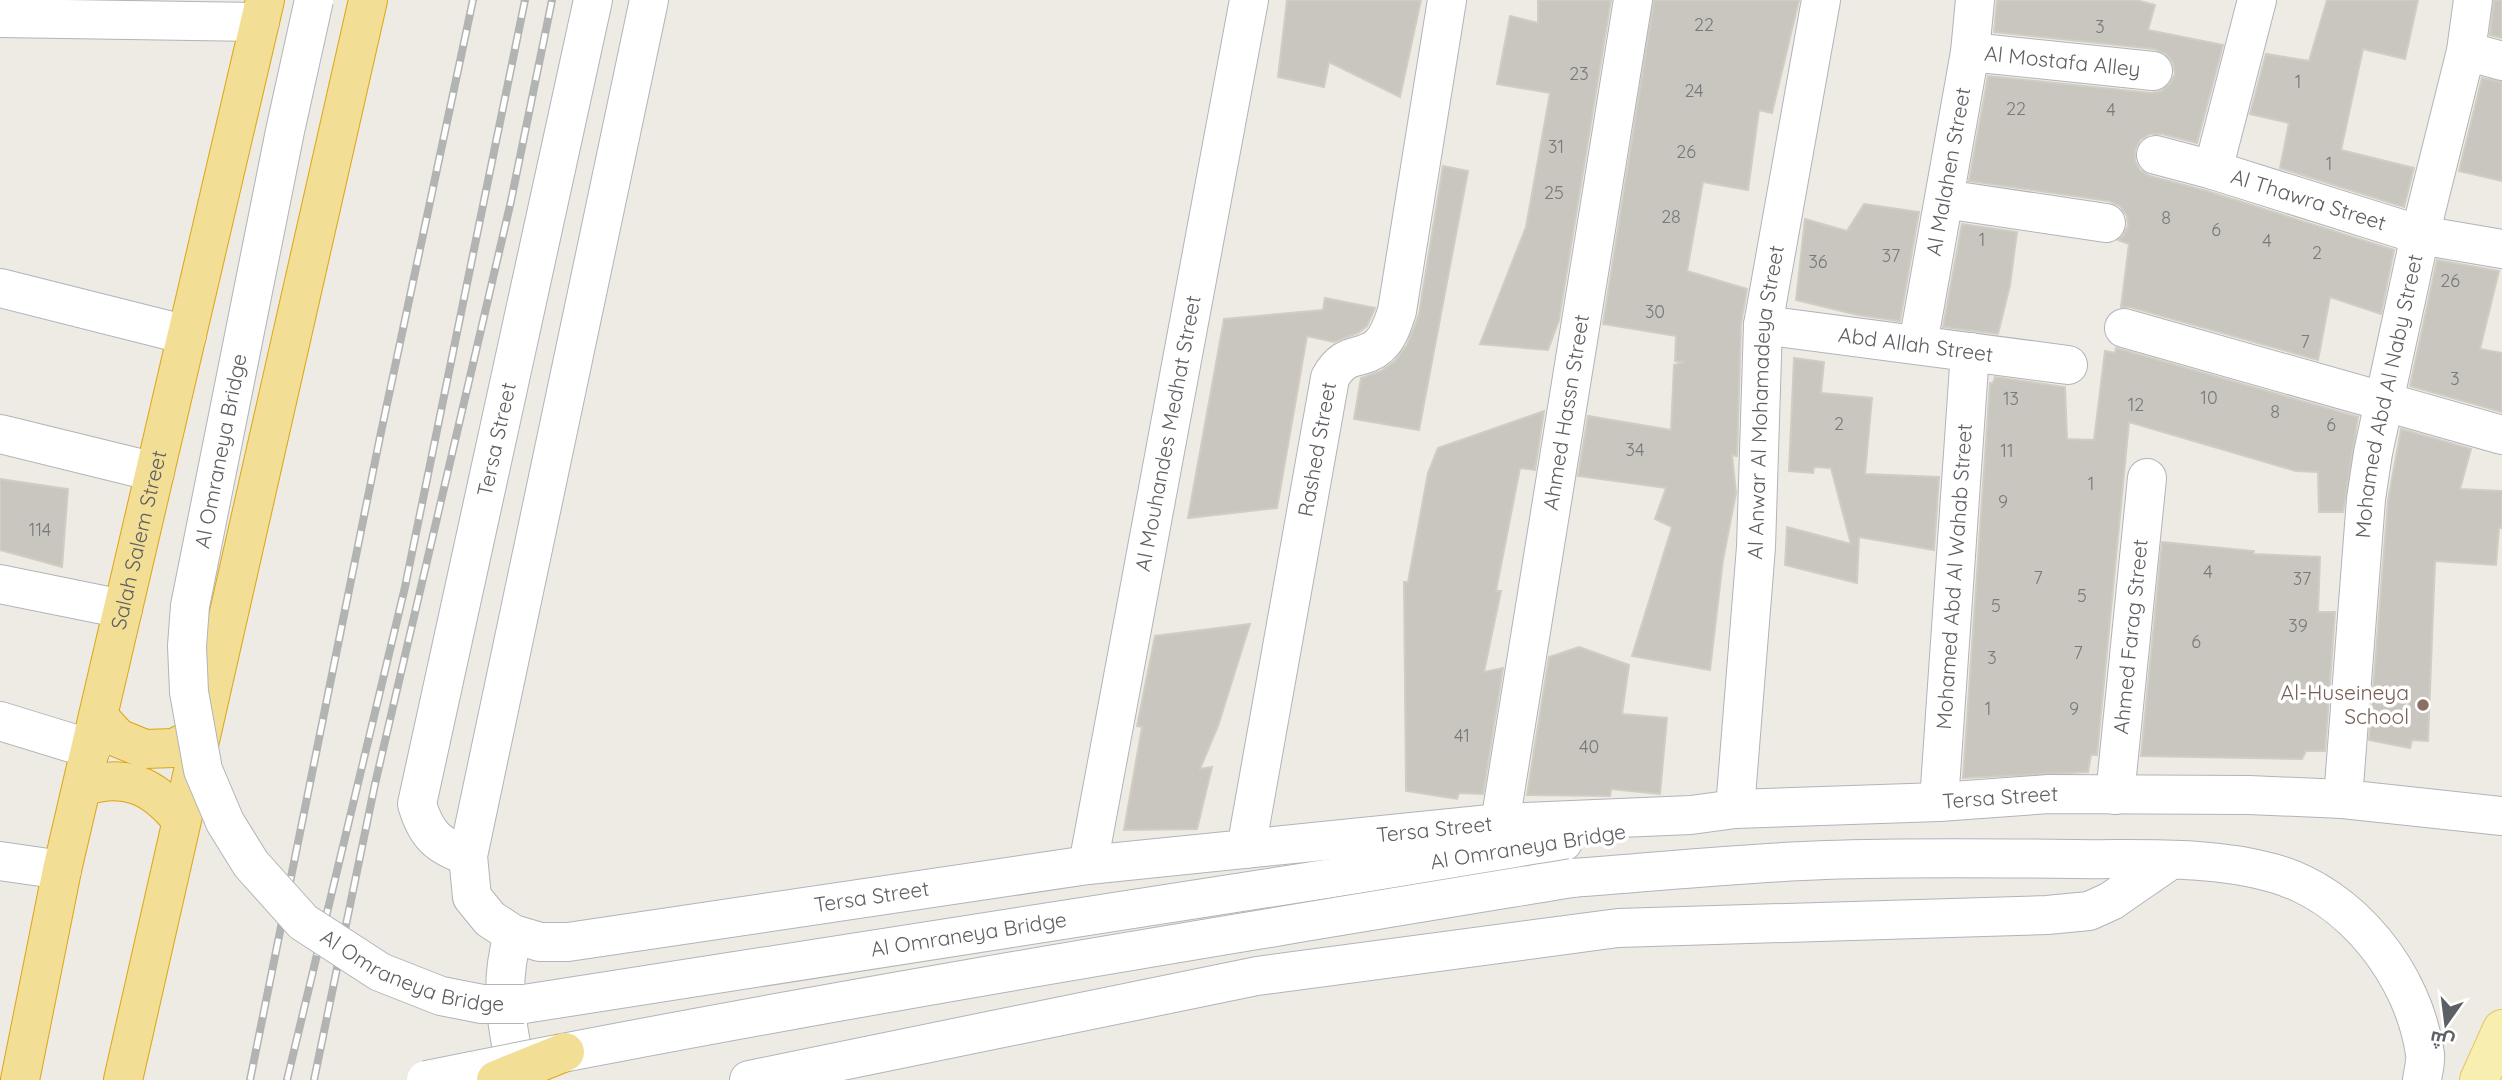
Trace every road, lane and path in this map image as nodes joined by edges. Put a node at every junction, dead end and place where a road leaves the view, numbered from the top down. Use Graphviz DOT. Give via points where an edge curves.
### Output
graph roads {
  1 [pos="314,0"];
  2 [pos="368,0"];
  3 [pos="593,0"];
  4 [pos="649,0"];
  5 [pos="1249,0"];
  6 [pos="1447,0"];
  7 [pos="1633,0"];
  8 [pos="1821,0"];
  9 [pos="1975,0"];
  10 [pos="2257,0"];
  11 [pos="2467,1"];
  12 [pos="51,10"];
  13 [pos="128,10"];
  14 [pos="262,11"];
  15 [pos="0,18"];
  16 [pos="1970,52"];
  17 [pos="2484,56"];
  18 [pos="2153,71"];
  19 [pos="2156,155"];
  20 [pos="2213,170"];
  21 [pos="1944,200"];
  22 [pos="2106,223"];
  23 [pos="2420,235"];
  24 [pos="2502,249"];
  25 [pos="0,288"];
  26 [pos="1763,325"];
  27 [pos="2124,328"];
  28 [pos="187,335"];
  29 [pos="1918,344"];
  30 [pos="1969,352"];
  31 [pos="2068,365"];
  32 [pos="2384,401"];
  33 [pos="0,434"];
  34 [pos="2502,435"];
  35 [pos="155,472"];
  36 [pos="2147,478"];
  37 [pos="0,584"];
  38 [pos="123,609"];
  39 [pos="0,721"];
  40 [pos="94,733"];
  41 [pos="201,734"];
  42 [pos="82,787"];
  43 [pos="2115,794"];
  44 [pos="2343,799"];
  45 [pos="1939,802"];
  46 [pos="1735,809"];
  47 [pos="1691,815"];
  48 [pos="2502,816"];
  49 [pos="181,820"];
  50 [pos="1500,823"];
  51 [pos="1246,849"];
  52 [pos="468,856"];
  53 [pos="0,861"];
  54 [pos="2169,861"];
  55 [pos="1088,865"];
  56 [pos="62,870"];
  57 [pos="513,934"];
  58 [pos="2502,1029"];
  59 [pos="565,1052"];
  60 [pos="20,1080"];
  61 [pos="123,1080"];
  62 [pos="426,1080"];
  63 [pos="496,1080"];
  64 [pos="518,1080"];
  65 [pos="748,1080"];
  66 [pos="2422,1080"];
  67 [pos="2479,1080"];
  1 -- 47 [label="street, Al Omraneya Bridge, bridge" via="190,606 189,692 203,771 225,822 251,864 303,922 380,972 441,996 482,1004 524,1004 1603,835"];
  2 -- 41 [label="highway"];
  3 -- 52 [label="street, Tersa Street" via="417,804 422,823 434,839"];
  4 -- 52 [label="street, Tersa Street"];
  5 -- 55 [label="street, Al Mouhandes Medhat Street"];
  6 -- 51 [label="street, Rashed Street" via="1397,311 1379,347 1349,357 1336,366 1330,378"];
  7 -- 50 [label="street, Ahmed Hassn Street"];
  8 -- 26 [label="street, Al Anwar Al Mohamadeya Street"];
  9 -- 16 [label="street, Al Malahen Street"];
  10 -- 20 [label="street"];
  11 -- 17 [label="street, Mohamed Abd Al Naby Street"];
  12 -- 13 [label="street"];
  12 -- 15 [label="street"];
  13 -- 14 [label="street"];
  14 -- 28 [label="highway, Salah Salem Street"];
  16 -- 18 [label="street, Al Mostafa Alley"];
  16 -- 21 [label="street, Al Malahen Street"];
  17 -- 23 [label="street, Mohamed Abd Al Naby Street"];
  19 -- 20 [label="street, Al Thawra Street"];
  20 -- 23 [label="street, Al Thawra Street"];
  21 -- 22 [label="street"];
  21 -- 29 [label="street, Al Malahen Street"];
  23 -- 24 [label="street, Al Thawra Street"];
  23 -- 32 [label="street, Mohamed Abd Al Naby Street"];
  25 -- 28 [label="street"];
  26 -- 29 [label="street, Abd Allah Street"];
  26 -- 46 [label="street, Al Anwar Al Mohamadeya Street" via="1756,547"];
  27 -- 32 [label="street"];
  28 -- 35 [label="highway, Salah Salem Street"];
  29 -- 30 [label="street, Abd Allah Street"];
  30 -- 31 [label="street, Abd Allah Street"];
  30 -- 45 [label="street, Mohamed Abd Al Wahab Street"];
  32 -- 34 [label="street"];
  32 -- 44 [label="street, Mohamed Abd Al Naby Street" via="2366,499"];
  33 -- 35 [label="street"];
  35 -- 38 [label="highway, Salah Salem Street"];
  36 -- 43 [label="street, Ahmed Farag Street"];
  37 -- 38 [label="street"];
  38 -- 40 [label="highway, Salah Salem Street"];
  39 -- 40 [label="street"];
  40 -- 41 [label="highway" via="145,749 174,748"];
  40 -- 42 [label="highway, Salah Salem Street"];
  41 -- 49 [label="highway"];
  42 -- 49 [label="highway" via="125,781 157,795"];
  42 -- 56 [label="highway, Salah Salem Street"];
  43 -- 44 [label="street, Tersa Street"];
  43 -- 45 [label="street, Tersa Street"];
  44 -- 48 [label="street, Tersa Street"];
  45 -- 46 [label="street, Tersa Street"];
  46 -- 47 [label="street, Tersa Street"];
  47 -- 50 [label="street, Tersa Street"];
  49 -- 61 [label="highway"];
  50 -- 51 [label="street, Tersa Street"];
  51 -- 55 [label="street, Tersa Street"];
  52 -- 57 [label="street, Tersa Street" via="472,897 490,919"];
  53 -- 56 [label="street"];
  54 -- 59 [label="street, Al Omraneya Bridge, bridge" via="1824,860 1572,878 999,972"];
  54 -- 65 [label="street" via="2089,911 1618,928 1257,976"];
  54 -- 66 [label="street, Al Omraneya Bridge" via="2219,861 2276,874 2321,895 2360,926 2391,964 2413,1008 2426,1056"];
  55 -- 57 [label="street, Tersa Street" via="568,942 540,942"];
  56 -- 60 [label="highway, Salah Salem Street"];
  57 -- 64 [label="street" via="504,999"];
  58 -- 67 [label="main road"];
  59 -- 62 [label="street, Al Omraneya Bridge, bridge"];
  59 -- 63 [label="highway, bridge"];
}
